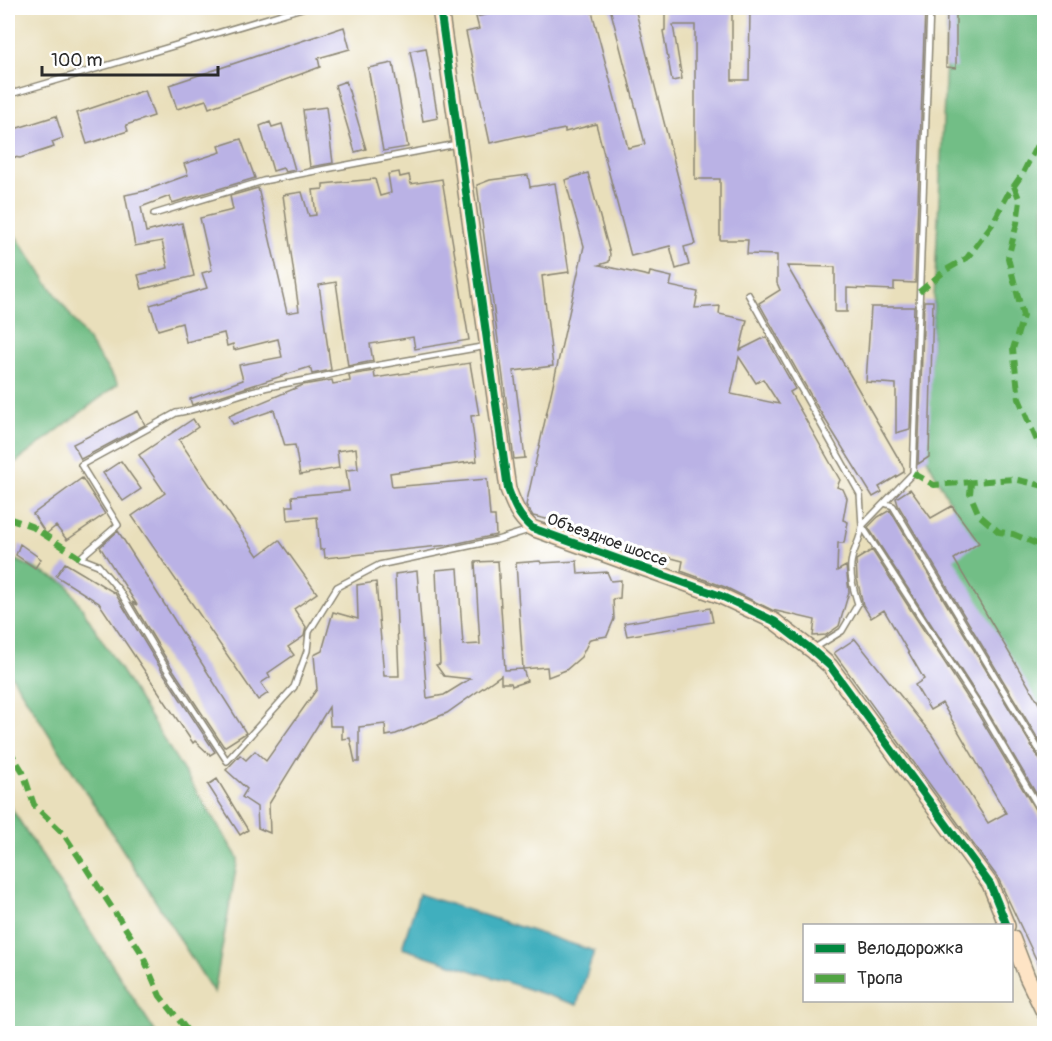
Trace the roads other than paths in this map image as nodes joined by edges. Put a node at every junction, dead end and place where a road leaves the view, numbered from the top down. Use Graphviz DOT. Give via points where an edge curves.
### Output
graph roads {
  1 [pos="302,8"];
  2 [pos="440,8"];
  3 [pos="930,8"];
  4 [pos="8,87"];
  5 [pos="459,143"];
  6 [pos="154,214"];
  7 [pos="748,294"];
  8 [pos="488,346"];
  9 [pos="884,503"];
  10 [pos="862,526"];
  11 [pos="534,528"];
  12 [pos="812,650"];
  13 [pos="1044,758"];
  14 [pos="1044,816"];
  15 [pos="1006,924"];
  16 [pos="1013,943"];
  17 [pos="1044,1011"];
  1 -- 4 [label="lane" via="14,93"];
  2 -- 5 [label="street, Объездное шоссе"];
  3 -- 9 [label="lane" via="913,473"];
  5 -- 6 [label="lane" via="264,181"];
  5 -- 8 [label="street, Объездное шоссе"];
  7 -- 10 [label="lane" via="860,494"];
  8 -- 11 [label="street, Объездное шоссе" via="508,489 522,519"];
  8 -- 11 [label="lane" via="258,389 176,414 81,465 118,525 80,558 98,565 118,590 227,761 294,687 307,651 309,632 337,587 380,565 497,540"];
  9 -- 10 [label="lane"];
  9 -- 13 [label="lane" via="893,506"];
  10 -- 12 [label="lane" via="851,563 858,604 842,631"];
  10 -- 14 [label="lane" via="982,711"];
  11 -- 12 [label="street, Объездное шоссе" via="721,596 774,621"];
  12 -- 15 [label="street, Объездное шоссе" via="830,666 990,884"];
  16 -- 17 [label="street"];
}
